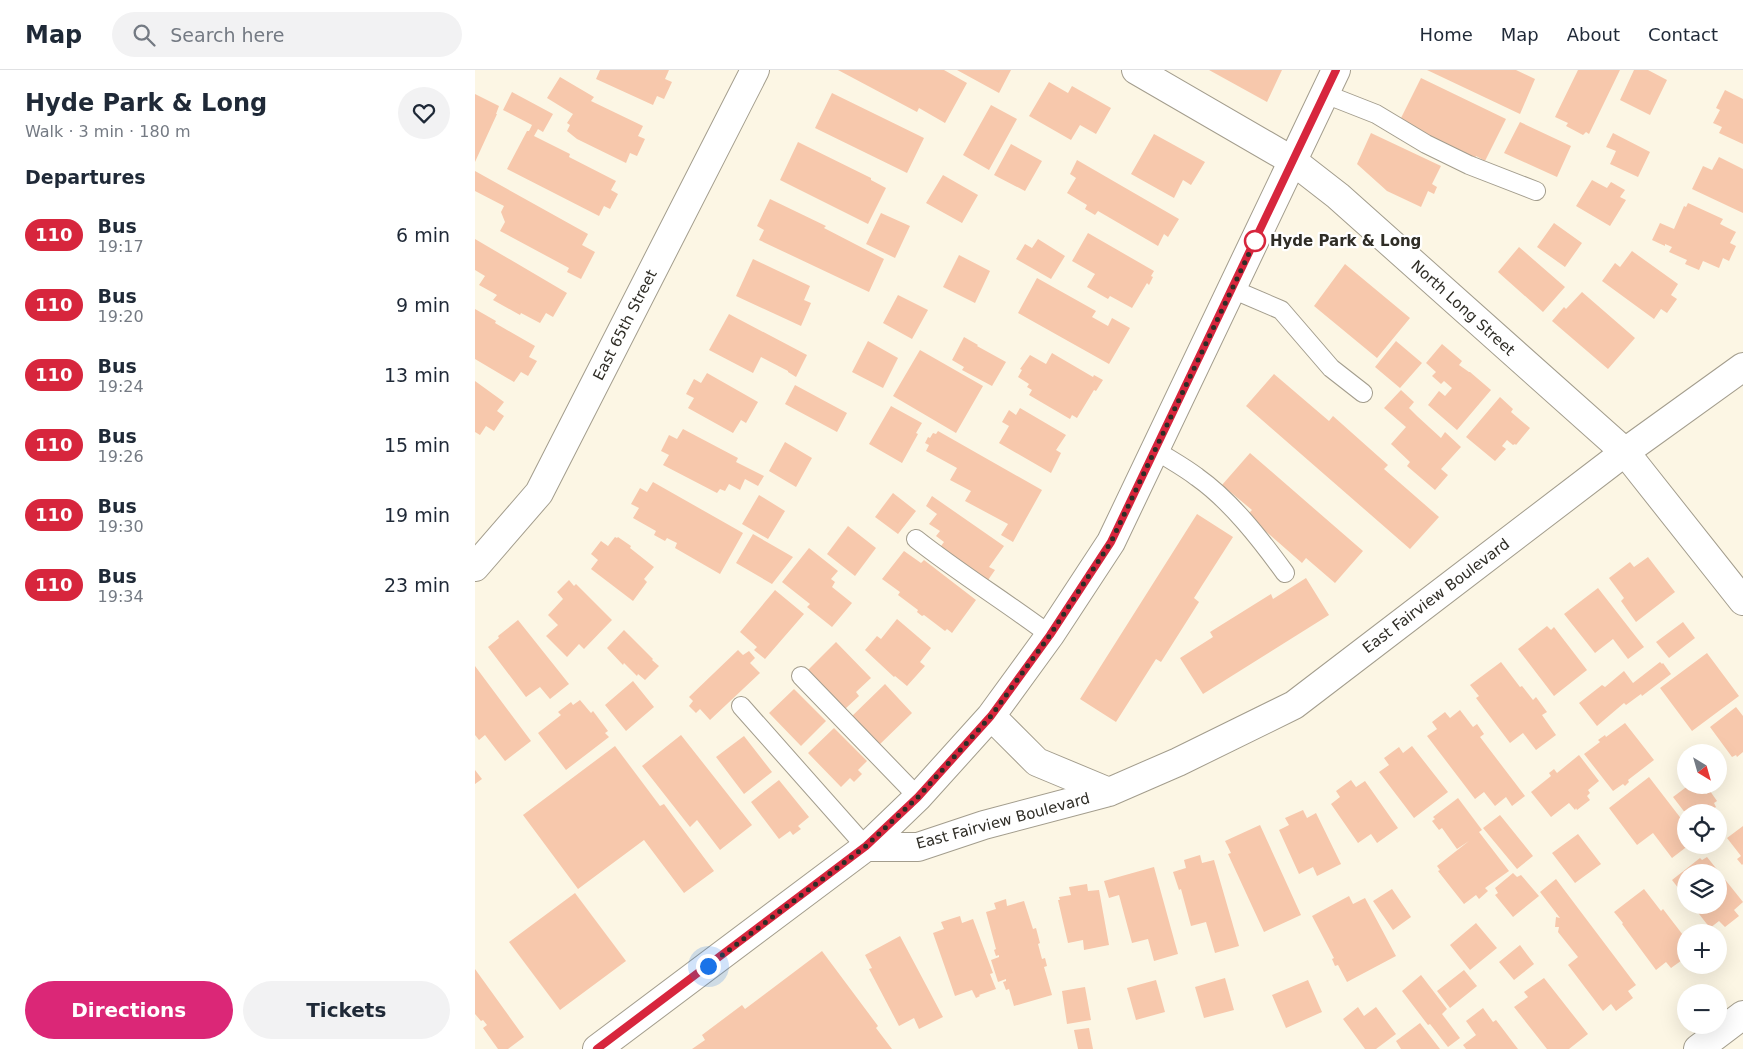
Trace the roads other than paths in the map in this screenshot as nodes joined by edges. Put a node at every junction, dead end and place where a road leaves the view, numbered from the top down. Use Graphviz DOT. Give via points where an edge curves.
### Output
graph roads {
  1 [pos="755,70"];
  2 [pos="1136,70"];
  3 [pos="1330,82"];
  4 [pos="1293,161"];
  5 [pos="1536,191"];
  6 [pos="1232,288"];
  7 [pos="1743,367"];
  8 [pos="1363,393"];
  9 [pos="1155,450"];
  10 [pos="1625,452"];
  11 [pos="916,539"];
  12 [pos="475,567"];
  13 [pos="1285,574"];
  14 [pos="1743,601"];
  15 [pos="1050,635"];
  16 [pos="801,676"];
  17 [pos="741,706"];
  18 [pos="991,716"];
  19 [pos="1109,792"];
  20 [pos="918,797"];
  21 [pos="866,846"];
  22 [pos="1743,1015"];
  23 [pos="597,1049"];
  24 [pos="1698,1049"];
  1 -- 12 [label="street, East 65th Street" via="539,493"];
  2 -- 4 [label="street, North Long Street"];
  3 -- 4 [label="street"];
  3 -- 5 [label="lane" via="1426,144"];
  4 -- 6 [label="street"];
  4 -- 10 [label="street, North Long Street" via="1338,196"];
  6 -- 8 [label="lane" via="1281,310 1331,368"];
  6 -- 9 [label="street"];
  7 -- 10 [label="street, East Fairview Boulevard"];
  9 -- 13 [label="lane" via="1198,478 1226,503"];
  9 -- 15 [label="street" via="1111,542"];
  10 -- 14 [label="street, North Long Street"];
  10 -- 19 [label="street, East Fairview Boulevard" via="1294,705"];
  11 -- 15 [label="lane"];
  15 -- 18 [label="street"];
  16 -- 20 [label="lane"];
  17 -- 21 [label="lane"];
  18 -- 19 [label="street, East Fairview Boulevard" via="1037,762"];
  18 -- 20 [label="street"];
  19 -- 21 [label="street, East Fairview Boulevard" via="984,825 918,847"];
  20 -- 21 [label="street"];
  21 -- 23 [label="street"];
  22 -- 24 [label="street"];
}
